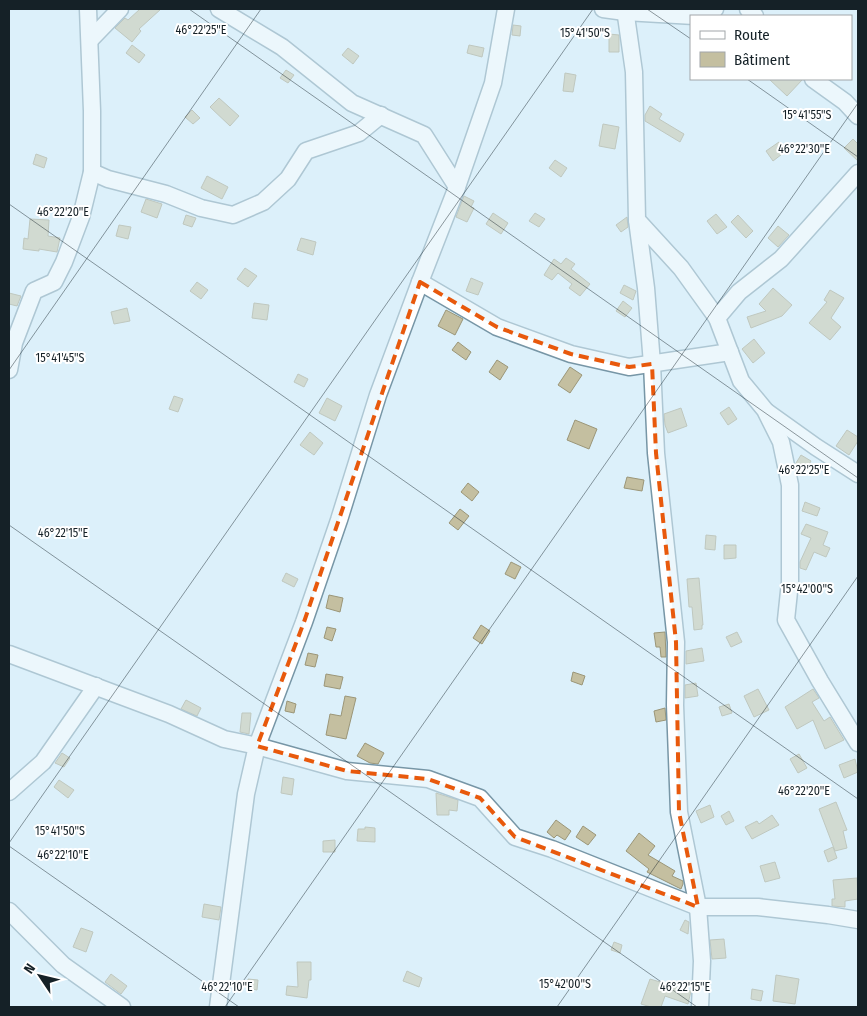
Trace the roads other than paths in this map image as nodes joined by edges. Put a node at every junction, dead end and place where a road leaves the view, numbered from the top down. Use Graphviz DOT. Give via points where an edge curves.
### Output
graph roads {
  1 [pos="88,9"];
  2 [pos="120,9"];
  3 [pos="219,9"];
  4 [pos="506,9"];
  5 [pos="603,9"];
  6 [pos="715,9"];
  7 [pos="625,10"];
  8 [pos="697,15"];
  9 [pos="690,16"];
  10 [pos="90,40"];
  11 [pos="815,80"];
  12 [pos="381,115"];
  13 [pos="858,116"];
  14 [pos="92,172"];
  15 [pos="858,173"];
  16 [pos="457,187"];
  17 [pos="637,220"];
  18 [pos="420,282"];
  19 [pos="717,318"];
  20 [pos="730,352"];
  21 [pos="652,364"];
  22 [pos="9,370"];
  23 [pos="765,410"];
  24 [pos="858,474"];
  25 [pos="9,654"];
  26 [pos="96,686"];
  27 [pos="858,743"];
  28 [pos="257,746"];
  29 [pos="9,792"];
  30 [pos="698,907"];
  31 [pos="9,911"];
  32 [pos="858,920"];
  33 [pos="122,1007"];
  34 [pos="218,1007"];
  35 [pos="700,1007"];
  1 -- 10 [label="street"];
  2 -- 10 [label="street"];
  3 -- 12 [label="street" via="282,47 352,103"];
  4 -- 16 [label="street" via="493,83"];
  5 -- 7 [label="street"];
  6 -- 8 [label="street"];
  7 -- 9 [label="street"];
  7 -- 17 [label="street" via="634,72"];
  10 -- 14 [label="street"];
  11 -- 13 [label="street"];
  12 -- 14 [label="street" via="359,133 306,151 288,179 263,202 233,215 201,208"];
  12 -- 16 [label="street" via="424,135"];
  14 -- 22 [label="street" via="81,217 64,262 54,282 34,291 14,343"];
  15 -- 19 [label="street" via="781,259 739,292"];
  16 -- 18 [label="street"];
  17 -- 19 [label="street" via="681,268"];
  17 -- 21 [label="street"];
  18 -- 21 [label="street" via="497,327 571,354 629,367"];
  18 -- 28 [label="street" via="378,395 304,622"];
  19 -- 20 [label="street"];
  20 -- 21 [label="street"];
  20 -- 23 [label="street" via="741,381"];
  21 -- 30 [label="street" via="656,453 676,642 679,812"];
  23 -- 24 [label="street"];
  23 -- 27 [label="street" via="781,442 790,485 790,582 786,620"];
  25 -- 26 [label="street"];
  26 -- 28 [label="street" via="224,739"];
  26 -- 29 [label="street" via="43,762"];
  28 -- 30 [label="street" via="347,771 428,779 480,798 515,837"];
  28 -- 34 [label="street" via="246,794"];
  30 -- 32 [label="street" via="758,906"];
  30 -- 35 [label="street" via="702,961"];
  31 -- 33 [label="street" via="63,965"];
}
